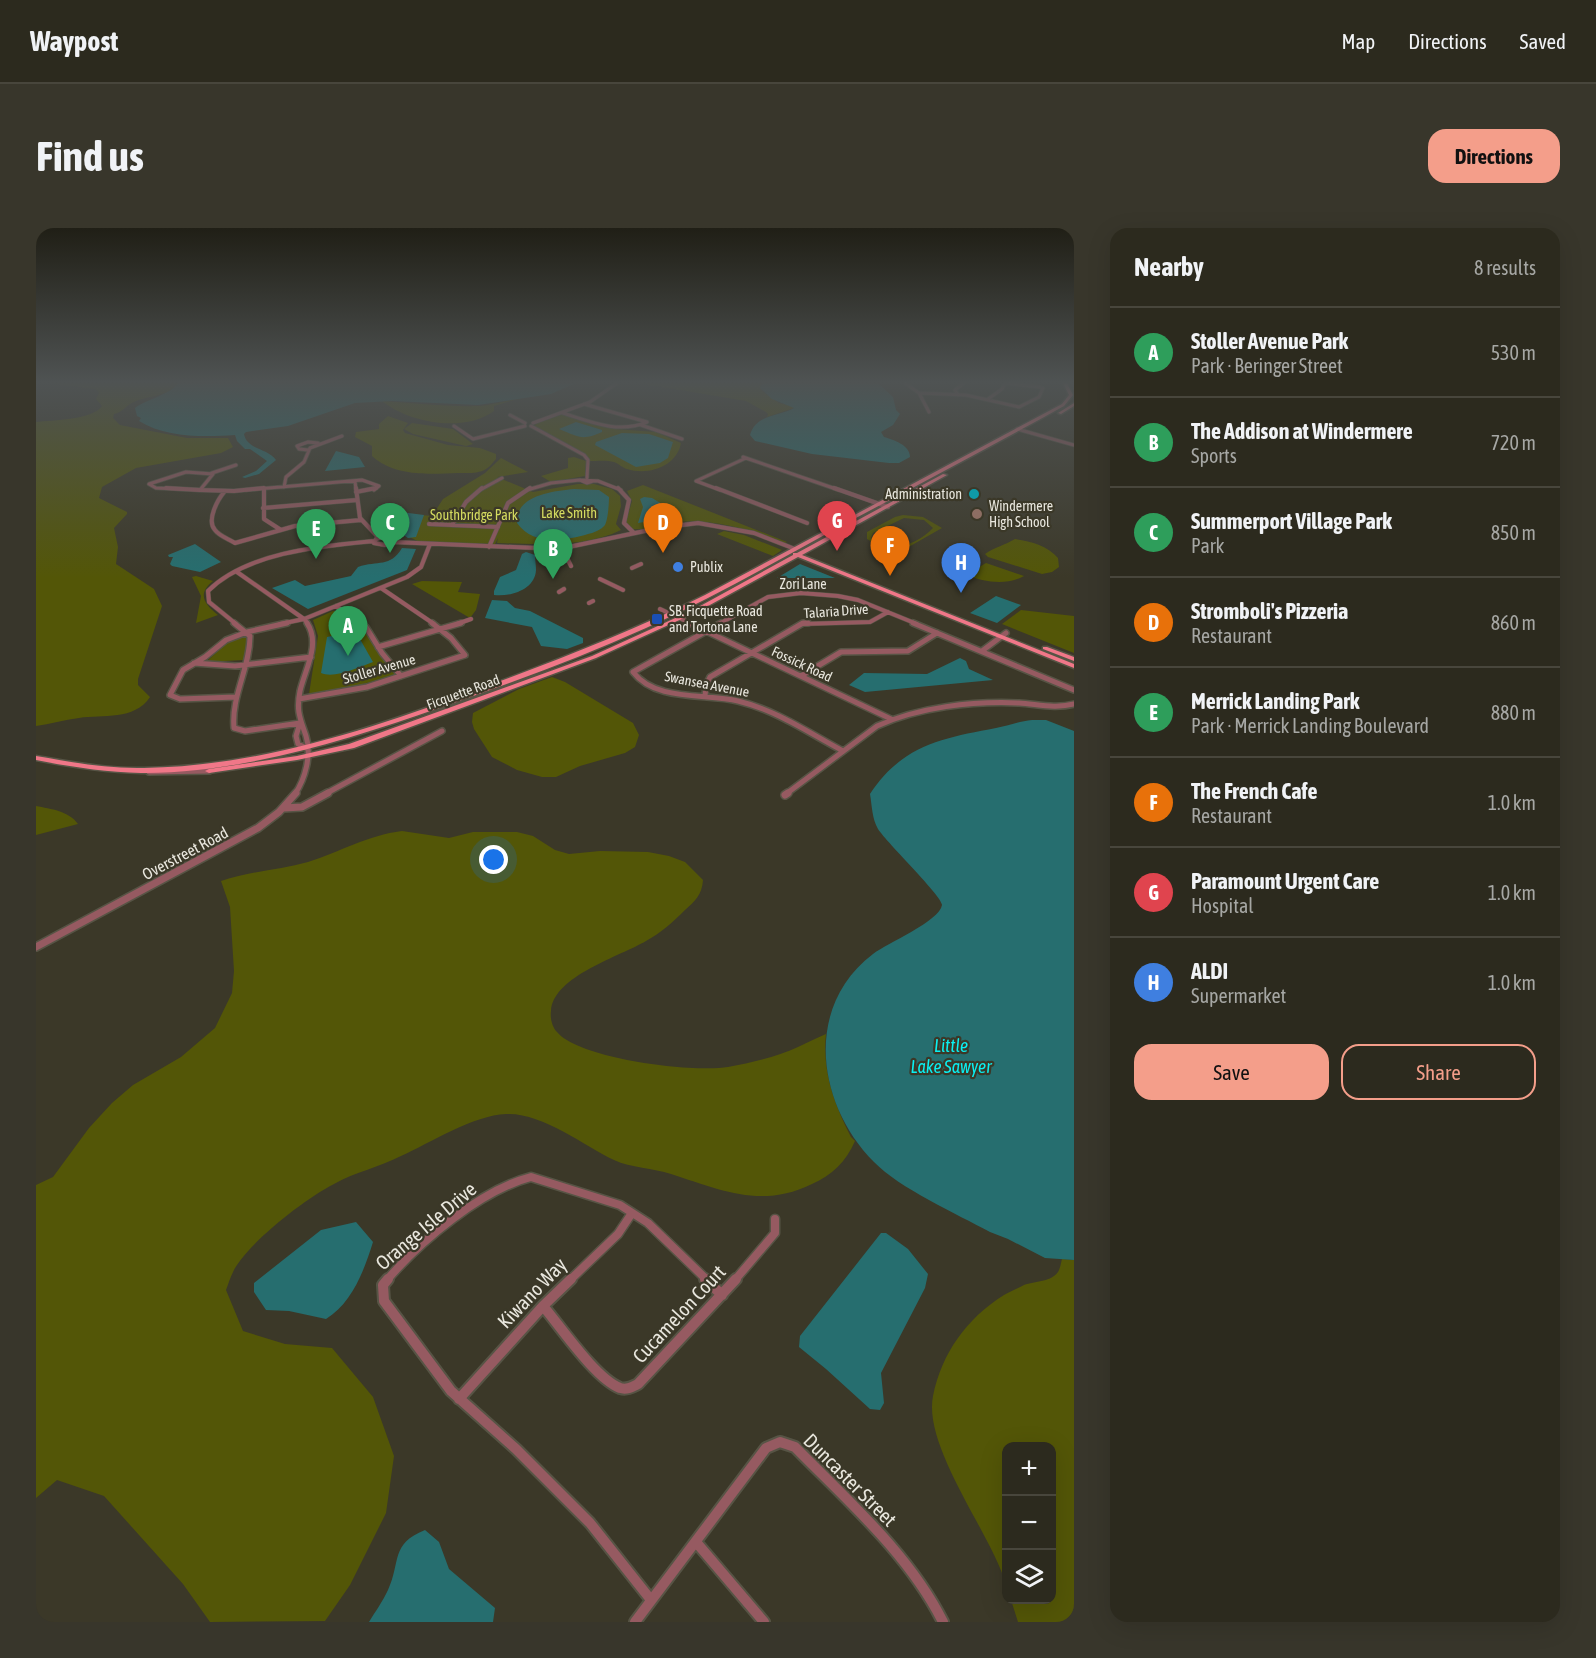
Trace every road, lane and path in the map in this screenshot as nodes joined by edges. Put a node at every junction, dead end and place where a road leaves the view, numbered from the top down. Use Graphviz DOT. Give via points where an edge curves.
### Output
graph roads {
  1 [pos="303,448"];
  2 [pos="311,448"];
  3 [pos="572,448"];
  4 [pos="981,448"];
  5 [pos="994,448"];
  6 [pos="308,450"];
  7 [pos="977,450"];
  8 [pos="985,453"];
  9 [pos="740,456"];
  10 [pos="746,458"];
  11 [pos="236,465"];
  12 [pos="212,473"];
  13 [pos="502,478"];
  14 [pos="587,478"];
  15 [pos="580,480"];
  16 [pos="355,481"];
  17 [pos="593,481"];
  18 [pos="285,487"];
  19 [pos="264,488"];
  20 [pos="200,489"];
  21 [pos="225,491"];
  22 [pos="356,492"];
  23 [pos="357,500"];
  24 [pos="879,504"];
  25 [pos="888,507"];
  26 [pos="263,508"];
  27 [pos="362,520"];
  28 [pos="429,523"];
  29 [pos="807,524"];
  30 [pos="452,525"];
  31 [pos="367,526"];
  32 [pos="498,526"];
  33 [pos="281,530"];
  34 [pos="634,533"];
  35 [pos="378,537"];
  36 [pos="387,537"];
  37 [pos="374,541"];
  38 [pos="393,542"];
  39 [pos="430,544"];
  40 [pos="489,547"];
  41 [pos="562,548"];
  42 [pos="796,552"];
  43 [pos="641,564"];
  44 [pos="572,566"];
  45 [pos="632,568"];
  46 [pos="237,572"];
  47 [pos="600,579"];
  48 [pos="381,588"];
  49 [pos="623,591"];
  50 [pos="336,606"];
  51 [pos="660,609"];
  52 [pos="888,612"];
  53 [pos="671,614"];
  54 [pos="681,618"];
  55 [pos="304,619"];
  56 [pos="471,619"];
  57 [pos="440,630"];
  58 [pos="706,630"];
  59 [pos="247,632"];
  60 [pos="937,633"];
  61 [pos="1003,635"];
  62 [pos="378,647"];
  63 [pos="982,651"];
  64 [pos="752,653"];
  65 [pos="311,657"];
  66 [pos="1074,659"];
  67 [pos="194,663"];
  68 [pos="248,663"];
  69 [pos="1074,666"];
  70 [pos="633,672"];
  71 [pos="401,676"];
  72 [pos="801,676"];
  73 [pos="1074,690"];
  74 [pos="705,696"];
  75 [pos="236,697"];
  76 [pos="299,699"];
  77 [pos="1074,704"];
  78 [pos="891,719"];
  79 [pos="300,723"];
  80 [pos="442,731"];
  81 [pos="306,752"];
  82 [pos="843,752"];
  83 [pos="36,758"];
  84 [pos="114,771"];
  85 [pos="209,771"];
  86 [pos="785,795"];
  87 [pos="284,808"];
  88 [pos="36,947"];
  89 [pos="632,1213"];
  90 [pos="776,1219"];
  91 [pos="722,1295"];
  92 [pos="543,1306"];
  93 [pos="459,1399"];
  94 [pos="696,1542"];
  95 [pos="651,1600"];
  96 [pos="635,1622"];
  97 [pos="764,1622"];
  98 [pos="943,1622"];
  1 -- 6 [label="street"];
  2 -- 6 [label="street"];
  3 -- 14 [label="street" via="588,460"];
  4 -- 7 [label="main road"];
  5 -- 8 [label="main road"];
  6 -- 18 [label="street" via="304,462 286,477"];
  7 -- 8 [label="main road"];
  7 -- 24 [label="main road"];
  8 -- 25 [label="main road"];
  9 -- 10 [label="street"];
  10 -- 24 [label="street"];
  10 -- 29 [label="street" via="696,481"];
  11 -- 12 [label="street"];
  12 -- 20 [label="street"];
  12 -- 20 [label="street" via="186,472 149,484 156,488"];
  13 -- 30 [label="street" via="469,498"];
  14 -- 15 [label="street"];
  14 -- 17 [label="street"];
  15 -- 17 [label="street"];
  15 -- 32 [label="street" via="546,484 517,496 505,506"];
  16 -- 18 [label="street"];
  16 -- 22 [label="street"];
  16 -- 22 [label="street" via="379,486"];
  17 -- 34 [label="street" via="615,486 627,495 624,523"];
  18 -- 19 [label="street"];
  19 -- 21 [label="street"];
  19 -- 26 [label="street"];
  20 -- 21 [label="street"];
  21 -- 33 [label="street" via="216,502 212,522 215,531 238,544"];
  22 -- 23 [label="street"];
  23 -- 26 [label="street"];
  23 -- 27 [label="street"];
  24 -- 25 [label="street"];
  24 -- 42 [label="main road"];
  25 -- 42 [label="main road"];
  26 -- 33 [label="street" via="265,520"];
  27 -- 31 [label="street"];
  27 -- 33 [label="street"];
  28 -- 30 [label="street"];
  30 -- 32 [label="street"];
  31 -- 35 [label="street"];
  31 -- 36 [label="street"];
  32 -- 40 [label="street"];
  34 -- 41 [label="street"];
  34 -- 42 [label="street" via="666,526 713,526"];
  35 -- 36 [label="street"];
  35 -- 37 [label="street"];
  36 -- 38 [label="street" via="393,538"];
  37 -- 38 [label="street" via="382,545"];
  37 -- 46 [label="street" via="311,548"];
  38 -- 39 [label="street"];
  39 -- 40 [label="street"];
  39 -- 48 [label="street" via="418,570"];
  40 -- 41 [label="street"];
  41 -- 44 [label="street"];
  42 -- 53 [label="main road, Ficquette Road"];
  42 -- 54 [label="main road, Ficquette Road"];
  42 -- 61 [label="main road"];
  43 -- 45 [label="street"];
  46 -- 55 [label="street"];
  46 -- 59 [label="street" via="212,585 207,598"];
  47 -- 49 [label="street"];
  48 -- 50 [label="street"];
  48 -- 57 [label="street" via="413,607"];
  50 -- 55 [label="street"];
  50 -- 62 [label="street" via="362,624"];
  51 -- 53 [label="street, Fossick Road"];
  52 -- 58 [label="street, Zori Lane" via="842,596 774,595"];
  52 -- 60 [label="street, Zori Lane"];
  52 -- 64 [label="street, Talaria Drive" via="870,622 803,623"];
  53 -- 54 [label="street, Fossick Road"];
  53 -- 81 [label="main road, Ficquette Road" via="583,653"];
  54 -- 58 [label="street, Fossick Road"];
  54 -- 81 [label="main road, Ficquette Road" via="594,657 400,730 351,746"];
  55 -- 59 [label="street"];
  55 -- 65 [label="street" via="311,637"];
  56 -- 57 [label="street"];
  57 -- 62 [label="street"];
  57 -- 71 [label="street, Stoller Avenue" via="465,655"];
  58 -- 64 [label="street, Fossick Road"];
  58 -- 70 [label="street, Zori Lane"];
  59 -- 67 [label="street" via="221,642"];
  59 -- 68 [label="street" via="251,648"];
  60 -- 63 [label="street, Zori Lane"];
  60 -- 72 [label="street" via="908,651 841,652"];
  61 -- 63 [label="street"];
  61 -- 66 [label="main road"];
  61 -- 69 [label="main road"];
  62 -- 71 [label="street"];
  63 -- 73 [label="street, Zori Lane"];
  64 -- 72 [label="street, Fossick Road"];
  64 -- 74 [label="street, Talaria Drive" via="710,677"];
  65 -- 68 [label="street"];
  65 -- 76 [label="street"];
  67 -- 68 [label="street"];
  67 -- 75 [label="street" via="179,674 171,697"];
  68 -- 75 [label="street"];
  70 -- 74 [label="street, Swansea Avenue" via="636,678 661,689"];
  71 -- 76 [label="street, Stoller Avenue" via="343,693"];
  72 -- 78 [label="street, Fossick Road"];
  74 -- 82 [label="street, Swansea Avenue" via="753,705"];
  75 -- 79 [label="street" via="233,726 237,730"];
  76 -- 79 [label="street"];
  77 -- 78 [label="street" via="1005,703"];
  78 -- 82 [label="street"];
  79 -- 81 [label="street" via="307,742"];
  79 -- 81 [label="street" via="296,736"];
  80 -- 87 [label="street" via="302,807"];
  81 -- 84 [label="main road, Ficquette Road" via="190,767"];
  81 -- 85 [label="main road, Ficquette Road"];
  81 -- 87 [label="street, Overstreet Road" via="301,784"];
  82 -- 86 [label="street"];
  83 -- 84 [label="main road, Ficquette Road"];
  84 -- 85 [label="street, Ficquette Road"];
  87 -- 88 [label="street, Overstreet Road" via="250,833"];
  89 -- 91 [label="street, Orange Isle Drive" via="648,1222"];
  89 -- 92 [label="street, Kiwano Way" via="618,1234"];
  89 -- 93 [label="street, Orange Isle Drive" via="620,1205 549,1181 521,1177 472,1205 388,1277 383,1285 384,1301"];
  90 -- 91 [label="street, Cucamelon Court" via="775,1233"];
  91 -- 92 [label="street, Cucamelon Court" via="638,1384 622,1389 598,1370"];
  92 -- 93 [label="street, Kiwano Way"];
  93 -- 95 [label="street, Orange Isle Drive" via="590,1523"];
  94 -- 95 [label="street, Duncaster Street"];
  94 -- 97 [label="street"];
  94 -- 98 [label="street, Duncaster Street" via="766,1448 779,1441 787,1442 894,1550 932,1600"];
  95 -- 96 [label="street, Duncaster Street"];
}
